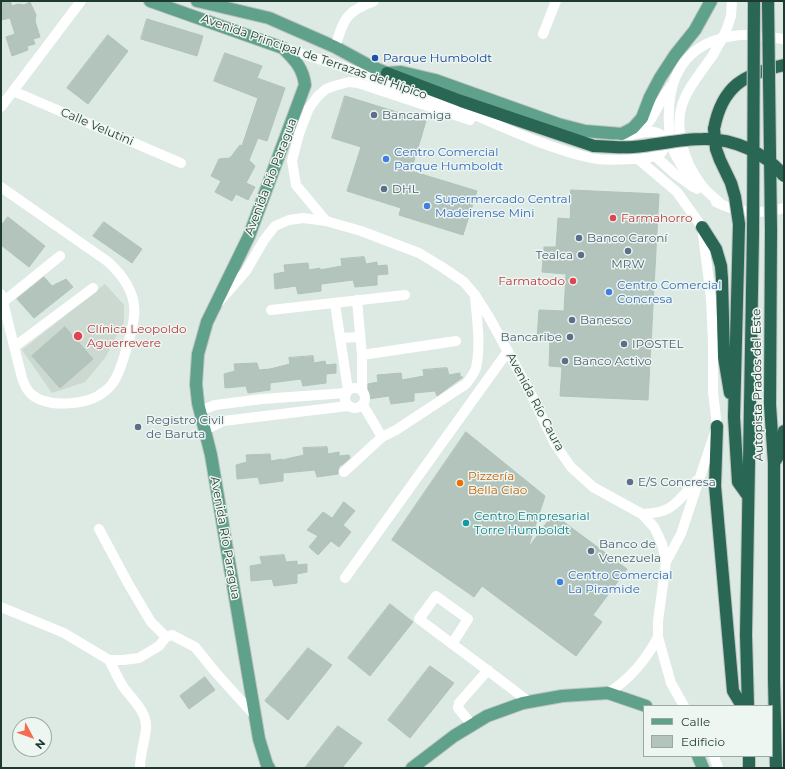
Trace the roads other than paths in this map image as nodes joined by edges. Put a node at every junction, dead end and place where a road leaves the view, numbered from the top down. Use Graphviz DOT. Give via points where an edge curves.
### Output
graph roads {
  1 [pos="81,1"];
  2 [pos="150,1"];
  3 [pos="197,1"];
  4 [pos="374,1"];
  5 [pos="556,1"];
  6 [pos="711,1"];
  7 [pos="732,1"];
  8 [pos="754,1"];
  9 [pos="768,1"];
  10 [pos="543,34"];
  11 [pos="784,39"];
  12 [pos="335,47"];
  13 [pos="283,48"];
  14 [pos="784,65"];
  15 [pos="387,73"];
  16 [pos="673,83"];
  17 [pos="13,91"];
  18 [pos="1,93"];
  19 [pos="1,107"];
  20 [pos="496,125"];
  21 [pos="601,133"];
  22 [pos="641,133"];
  23 [pos="654,155"];
  24 [pos="638,159"];
  25 [pos="181,163"];
  26 [pos="784,176"];
  27 [pos="1,187"];
  28 [pos="697,189"];
  29 [pos="722,205"];
  30 [pos="784,208"];
  31 [pos="326,221"];
  32 [pos="702,228"];
  33 [pos="60,256"];
  34 [pos="93,288"];
  35 [pos="404,295"];
  36 [pos="475,295"];
  37 [pos="2,298"];
  38 [pos="357,300"];
  39 [pos="335,304"];
  40 [pos="213,308"];
  41 [pos="271,310"];
  42 [pos="360,337"];
  43 [pos="340,338"];
  44 [pos="456,341"];
  45 [pos="14,347"];
  46 [pos="508,351"];
  47 [pos="362,355"];
  48 [pos="362,390"];
  49 [pos="347,391"];
  50 [pos="262,399"];
  51 [pos="363,404"];
  52 [pos="348,406"];
  53 [pos="200,411"];
  54 [pos="266,416"];
  55 [pos="734,417"];
  56 [pos="716,423"];
  57 [pos="204,430"];
  58 [pos="784,431"];
  59 [pos="382,437"];
  60 [pos="774,464"];
  61 [pos="344,472"];
  62 [pos="700,477"];
  63 [pos="748,496"];
  64 [pos="642,514"];
  65 [pos="99,529"];
  66 [pos="666,562"];
  67 [pos="345,578"];
  68 [pos="1,606"];
  69 [pos="166,637"];
  70 [pos="658,637"];
  71 [pos="452,644"];
  72 [pos="784,658"];
  73 [pos="109,660"];
  74 [pos="488,670"];
  75 [pos="774,679"];
  76 [pos="608,692"];
  77 [pos="529,702"];
  78 [pos="643,705"];
  79 [pos="683,705"];
  80 [pos="741,705"];
  81 [pos="748,705"];
  82 [pos="256,717"];
  83 [pos="472,725"];
  84 [pos="698,757"];
  85 [pos="714,757"];
  86 [pos="749,757"];
  87 [pos="140,768"];
  88 [pos="269,768"];
  89 [pos="412,768"];
  90 [pos="702,768"];
  91 [pos="718,768"];
  92 [pos="749,768"];
  93 [pos="776,768"];
  1 -- 17 [label="street"];
  2 -- 13 [label="main road, Avenida Principal de Terrazas del Hípico"];
  3 -- 12 [label="main road, Avenida Principal de Terrazas del Hípico" via="269,18"];
  4 -- 12 [label="street" via="358,7 348,15"];
  5 -- 10 [label="street"];
  6 -- 21 [label="main road" via="695,30 660,78 642,118 633,128 622,134"];
  7 -- 29 [label="street, bridge" via="726,32 685,99 680,133 687,161 700,184"];
  8 -- 63 [label="highway, Autopista Prados del Este, bridge"];
  9 -- 60 [label="highway, Autopista Prados del Este, bridge" via="770,406"];
  11 -- 16 [label="street" via="741,35 711,42 687,57"];
  12 -- 15 [label="main road, Avenida Principal de Terrazas del Hípico"];
  13 -- 20 [label="street, Avenida Principal de Terrazas del Hípico" via="363,73 443,102"];
  13 -- 40 [label="main road, Avenida Río Paragua" via="304,73 305,85 249,236"];
  14 -- 55 [label="highway, bridge" via="740,80 720,105 714,129 716,149 736,197 739,224"];
  15 -- 21 [label="main road, Avenida Principal de Terrazas del Hípico" via="401,72 435,80 558,124"];
  15 -- 26 [label="highway, bridge" via="594,146 632,147 703,139 733,143 758,154"];
  16 -- 22 [label="street"];
  16 -- 28 [label="street" via="668,128 671,142 675,154"];
  17 -- 18 [label="street"];
  17 -- 19 [label="street"];
  17 -- 25 [label="street, Calle Velutini"];
  20 -- 24 [label="street, Avenida Principal de Terrazas del Hípico" via="541,143 592,158"];
  20 -- 31 [label="street" via="485,124 358,83 349,82 326,89 309,108 292,161 296,185"];
  21 -- 22 [label="street, Avenida Principal de Terrazas del Hípico" via="621,138"];
  22 -- 23 [label="street, Avenida Principal de Terrazas del Hípico" via="657,132 664,140 663,150 660,154"];
  23 -- 24 [label="street, Avenida Principal de Terrazas del Hípico"];
  23 -- 28 [label="street"];
  24 -- 32 [label="street" via="677,192"];
  27 -- 45 [label="street" via="118,270 132,296 135,315 119,371 106,390 96,398 72,403 51,403 40,399 26,388"];
  28 -- 29 [label="street"];
  29 -- 30 [label="street" via="742,210 764,211"];
  31 -- 36 [label="street, Avenida Río Caura" via="362,231 419,253 464,282"];
  31 -- 40 [label="street, Avenida Río Paragua" via="303,218 275,226 246,272"];
  32 -- 55 [label="highway" via="712,240 720,266 724,357"];
  32 -- 56 [label="street" via="711,298"];
  33 -- 37 [label="street"];
  34 -- 45 [label="street"];
  35 -- 38 [label="street"];
  36 -- 46 [label="street, Avenida Río Caura"];
  36 -- 59 [label="street" via="479,336 476,369 472,376 466,384"];
  37 -- 45 [label="street"];
  38 -- 39 [label="street"];
  38 -- 42 [label="street"];
  39 -- 41 [label="street"];
  39 -- 43 [label="street"];
  40 -- 53 [label="main road, Avenida Río Paragua" via="202,333 198,354 196,384"];
  42 -- 43 [label="street"];
  42 -- 47 [label="street"];
  43 -- 49 [label="street"];
  44 -- 47 [label="street"];
  46 -- 64 [label="street, Avenida Río Caura" via="555,444 571,467 593,487"];
  46 -- 67 [label="street"];
  47 -- 48 [label="street"];
  48 -- 49 [label="street" via="352,388"];
  48 -- 51 [label="street" via="365,400"];
  49 -- 50 [label="street"];
  49 -- 52 [label="street" via="345,402"];
  50 -- 53 [label="street" via="215,405"];
  50 -- 54 [label="street"];
  51 -- 52 [label="street" via="358,408"];
  51 -- 59 [label="street"];
  52 -- 54 [label="street"];
  53 -- 57 [label="main road, Avenida Río Paragua"];
  54 -- 57 [label="street" via="223,421"];
  55 -- 63 [label="highway" via="738,482"];
  56 -- 62 [label="street"];
  56 -- 80 [label="highway" via="715,486 733,691"];
  57 -- 82 [label="main road, Avenida Río Paragua" via="211,455"];
  58 -- 60 [label="highway" via="783,448"];
  59 -- 61 [label="street"];
  60 -- 75 [label="highway, Autopista Prados del Este"];
  62 -- 64 [label="street" via="678,502 667,510"];
  62 -- 66 [label="street" via="681,534"];
  63 -- 81 [label="highway, Autopista Prados del Este"];
  64 -- 66 [label="street, Avenida Río Caura" via="658,535"];
  65 -- 69 [label="street" via="151,622"];
  66 -- 70 [label="street"];
  68 -- 73 [label="street" via="64,633"];
  69 -- 73 [label="street" via="159,646 139,658"];
  69 -- 82 [label="street" via="172,635 195,647"];
  70 -- 76 [label="street" via="639,667"];
  70 -- 79 [label="street" via="671,683"];
  71 -- 71 [label="street" via="468,619 436,596 419,619"];
  71 -- 74 [label="street"];
  72 -- 75 [label="highway"];
  73 -- 87 [label="street" via="123,687 144,715 146,727"];
  74 -- 77 [label="street"];
  74 -- 83 [label="street" via="459,703 458,708"];
  75 -- 93 [label="highway, Autopista Prados del Este"];
  76 -- 77 [label="main road"];
  76 -- 78 [label="main road"];
  77 -- 83 [label="main road" via="486,716"];
  82 -- 88 [label="main road, Avenida Río Paragua" via="259,739"];
  83 -- 89 [label="main road"];
  84 -- 90 [label="main road"];
  85 -- 91 [label="street"];
  86 -- 92 [label="highway"];
}
